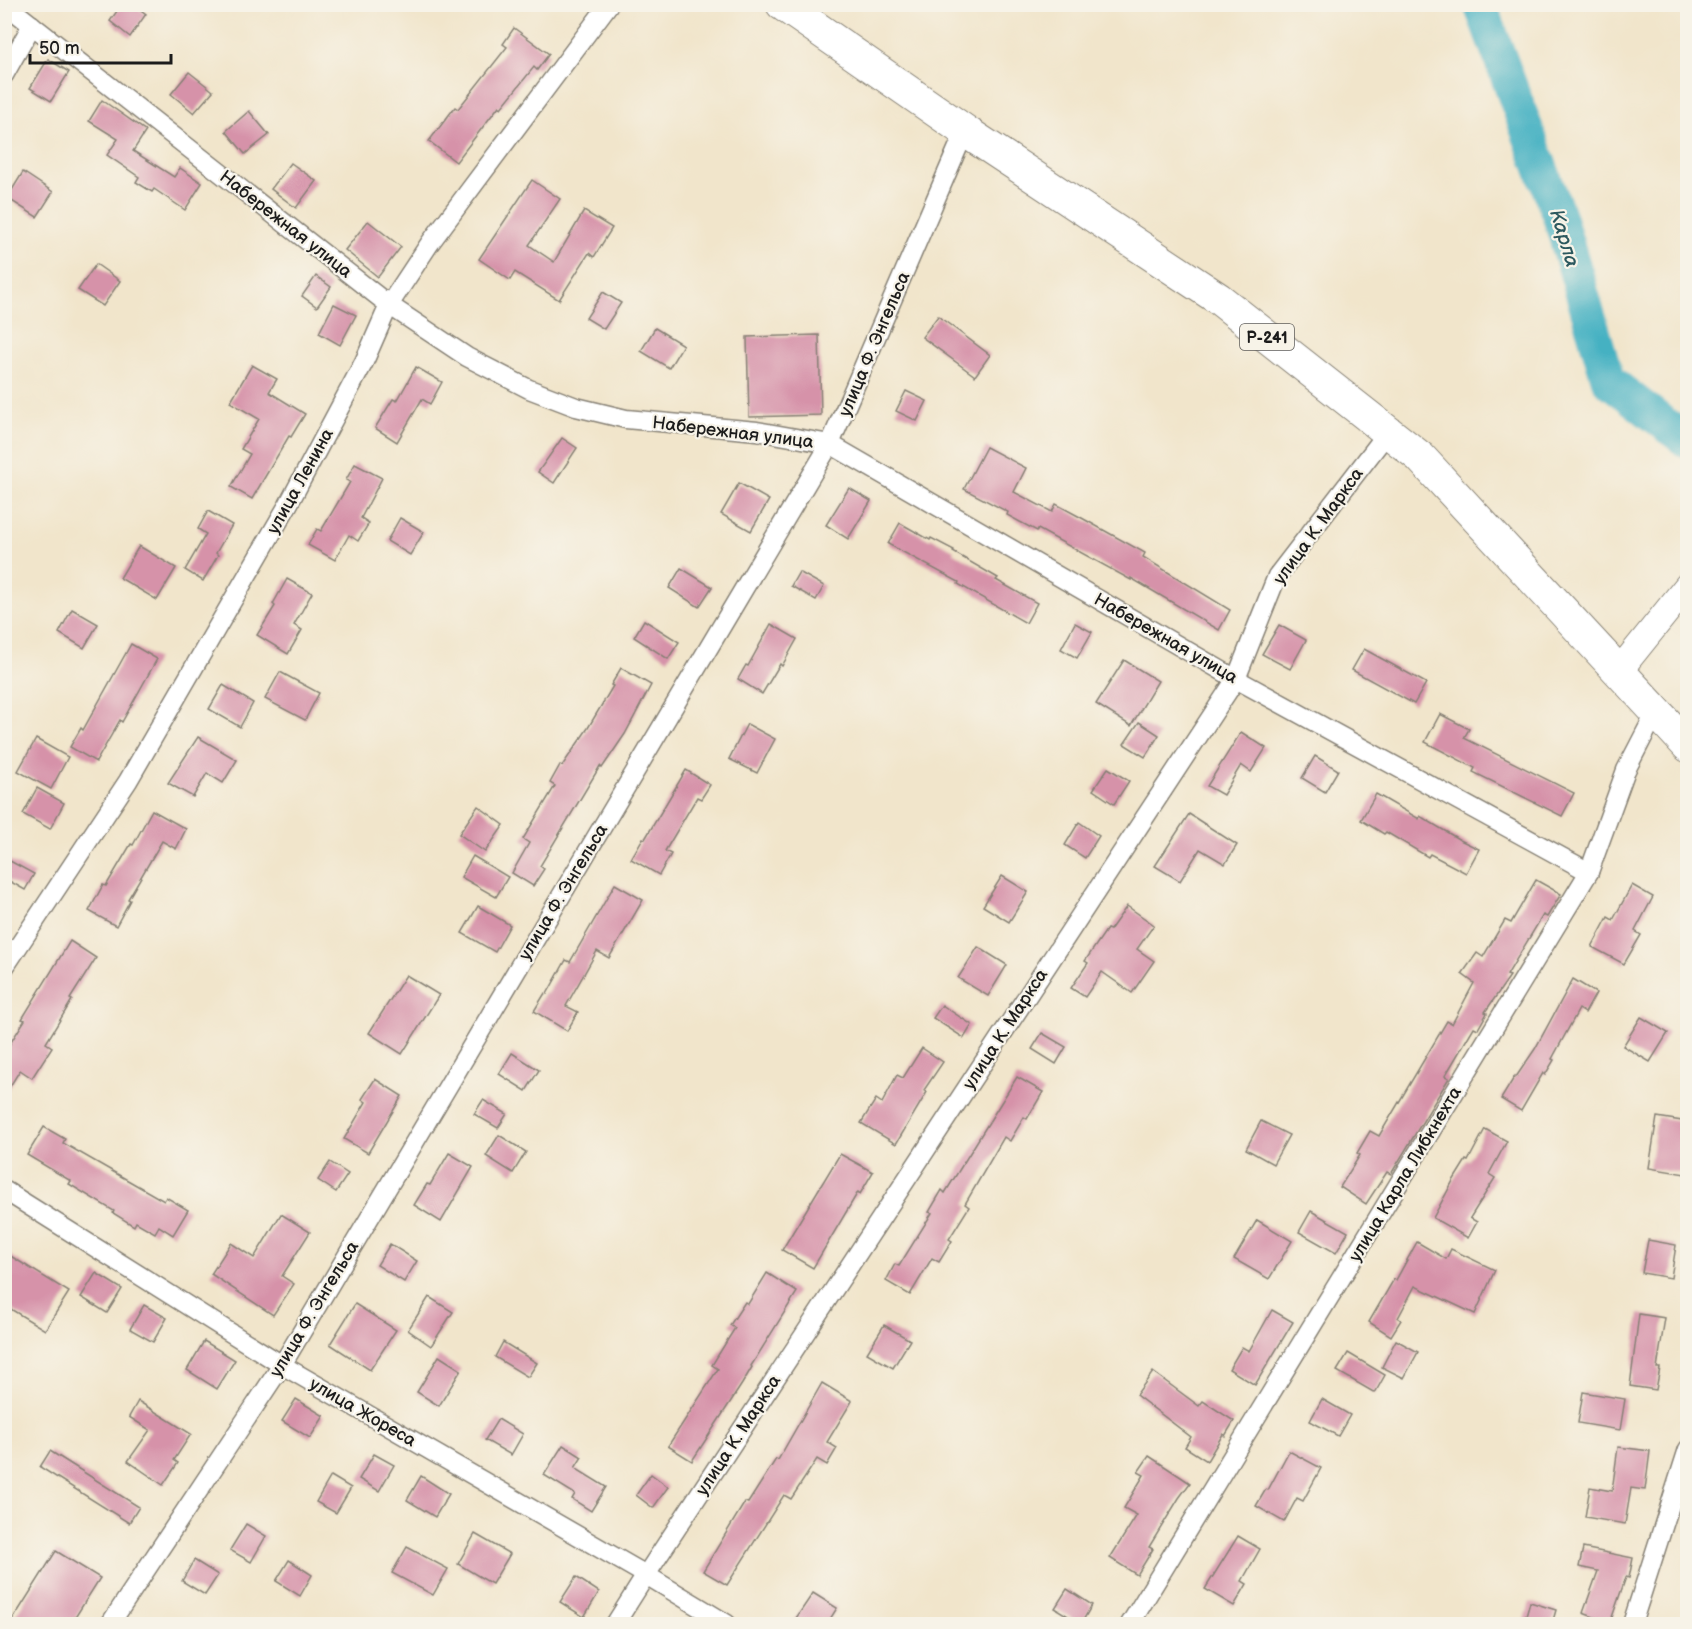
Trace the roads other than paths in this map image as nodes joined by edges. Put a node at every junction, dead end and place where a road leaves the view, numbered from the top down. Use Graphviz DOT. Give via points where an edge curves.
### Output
graph roads {
  1 [pos="5,4"];
  2 [pos="609,4"];
  3 [pos="782,4"];
  4 [pos="32,25"];
  5 [pos="4,75"];
  6 [pos="965,131"];
  7 [pos="389,305"];
  8 [pos="1388,432"];
  9 [pos="830,444"];
  10 [pos="1687,585"];
  11 [pos="1618,672"];
  12 [pos="1236,679"];
  13 [pos="1656,712"];
  14 [pos="1688,746"];
  15 [pos="1589,872"];
  16 [pos="4,968"];
  17 [pos="4,1190"];
  18 [pos="282,1365"];
  19 [pos="1688,1449"];
  20 [pos="646,1575"];
  21 [pos="111,1624"];
  22 [pos="615,1624"];
  23 [pos="727,1624"];
  24 [pos="1130,1624"];
  25 [pos="1632,1624"];
  1 -- 4 [label="street, Набережная улица"];
  2 -- 7 [label="street, улица Ленина" via="430,243"];
  3 -- 6 [label="highway, Р-241"];
  4 -- 5 [label="street"];
  4 -- 7 [label="street, Набережная улица"];
  6 -- 8 [label="highway, Р-241" via="1219,299"];
  6 -- 9 [label="street, улица Ф. Энгельса"];
  7 -- 9 [label="street, Набережная улица" via="467,357 529,389 576,407 626,419 757,431"];
  7 -- 16 [label="street, улица Ленина" via="364,362 288,505 146,751"];
  8 -- 11 [label="highway, Р-241" via="1420,457"];
  8 -- 12 [label="street, улица К. Маркса" via="1277,576"];
  9 -- 12 [label="street, Набережная улица"];
  9 -- 18 [label="street, улица Ф. Энгельса"];
  10 -- 11 [label="street"];
  11 -- 13 [label="highway, Р-241"];
  12 -- 15 [label="street, Набережная улица"];
  12 -- 20 [label="street, улица К. Маркса"];
  13 -- 14 [label="highway, Р-241"];
  13 -- 15 [label="street, улица Карла Либкнехта" via="1626,770"];
  15 -- 24 [label="street, улица Карла Либкнехта"];
  17 -- 18 [label="street, улица Жореса"];
  18 -- 20 [label="street, улица Жореса"];
  18 -- 21 [label="street, улица Ф. Энгельса"];
  19 -- 25 [label="street"];
  20 -- 22 [label="street, улица К. Маркса"];
  20 -- 23 [label="street, улица Жореса"];
}
